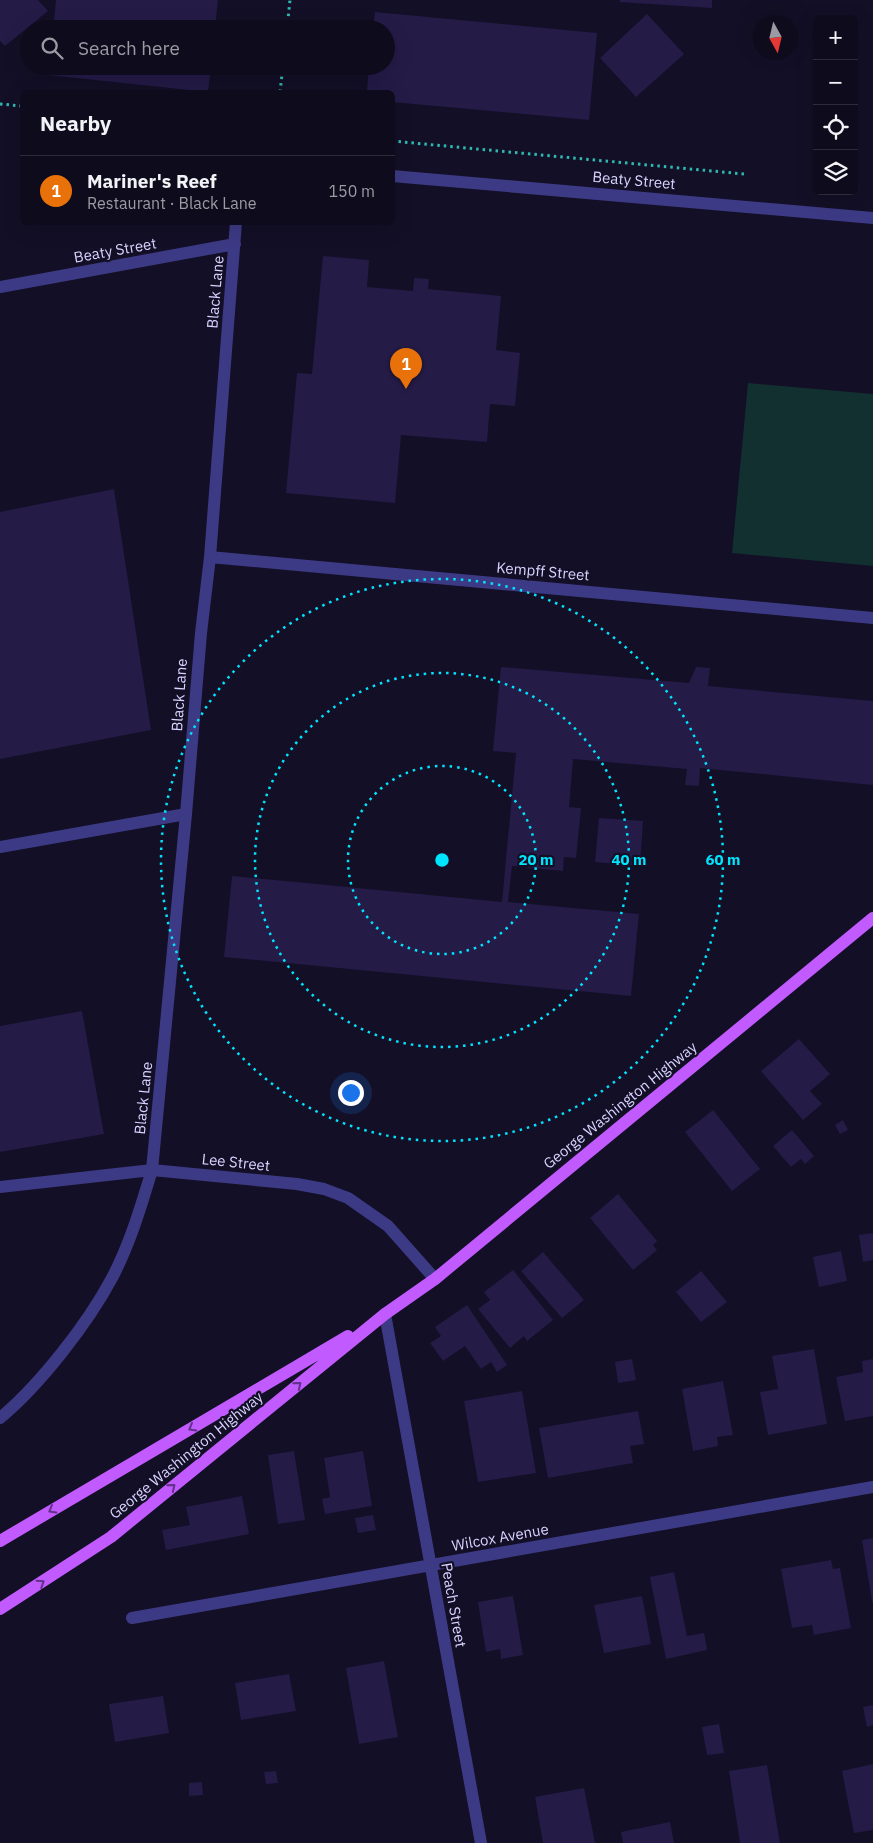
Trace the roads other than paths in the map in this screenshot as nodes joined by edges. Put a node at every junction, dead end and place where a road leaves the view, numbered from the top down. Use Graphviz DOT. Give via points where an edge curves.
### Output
graph roads {
  1 [pos="395,176"];
  2 [pos="873,218"];
  3 [pos="236,225"];
  4 [pos="235,244"];
  5 [pos="0,287"];
  6 [pos="210,557"];
  7 [pos="873,618"];
  8 [pos="186,814"];
  9 [pos="0,847"];
  10 [pos="873,918"];
  11 [pos="152,1170"];
  12 [pos="0,1187"];
  13 [pos="435,1279"];
  14 [pos="385,1314"];
  15 [pos="0,1418"];
  16 [pos="873,1487"];
  17 [pos="0,1541"];
  18 [pos="430,1565"];
  19 [pos="0,1609"];
  20 [pos="132,1618"];
  21 [pos="481,1843"];
  1 -- 2 [label="street, Beaty Street"];
  3 -- 4 [label="street, Black Lane"];
  4 -- 5 [label="street, Beaty Street"];
  4 -- 6 [label="street, Black Lane"];
  6 -- 7 [label="street, Kempff Street"];
  6 -- 8 [label="street, Black Lane"];
  8 -- 9 [label="street"];
  8 -- 11 [label="street, Black Lane"];
  10 -- 13 [label="main road, George Washington Highway"];
  11 -- 12 [label="street, Lee Street"];
  11 -- 13 [label="street, Lee Street" via="298,1184 348,1198 388,1226"];
  11 -- 15 [label="street, Black Lane" via="132,1233 112,1278 54,1362"];
  13 -- 14 [label="main road, George Washington Highway"];
  14 -- 17 [label="main road, George Washington Highway, one-way"];
  14 -- 18 [label="street, Peach Street"];
  19 -- 14 [label="main road, George Washington Highway, one-way" via="111,1537"];
  16 -- 18 [label="street, Wilcox Avenue"];
  18 -- 20 [label="street, Wilcox Avenue"];
  18 -- 21 [label="street, Peach Street"];
}
